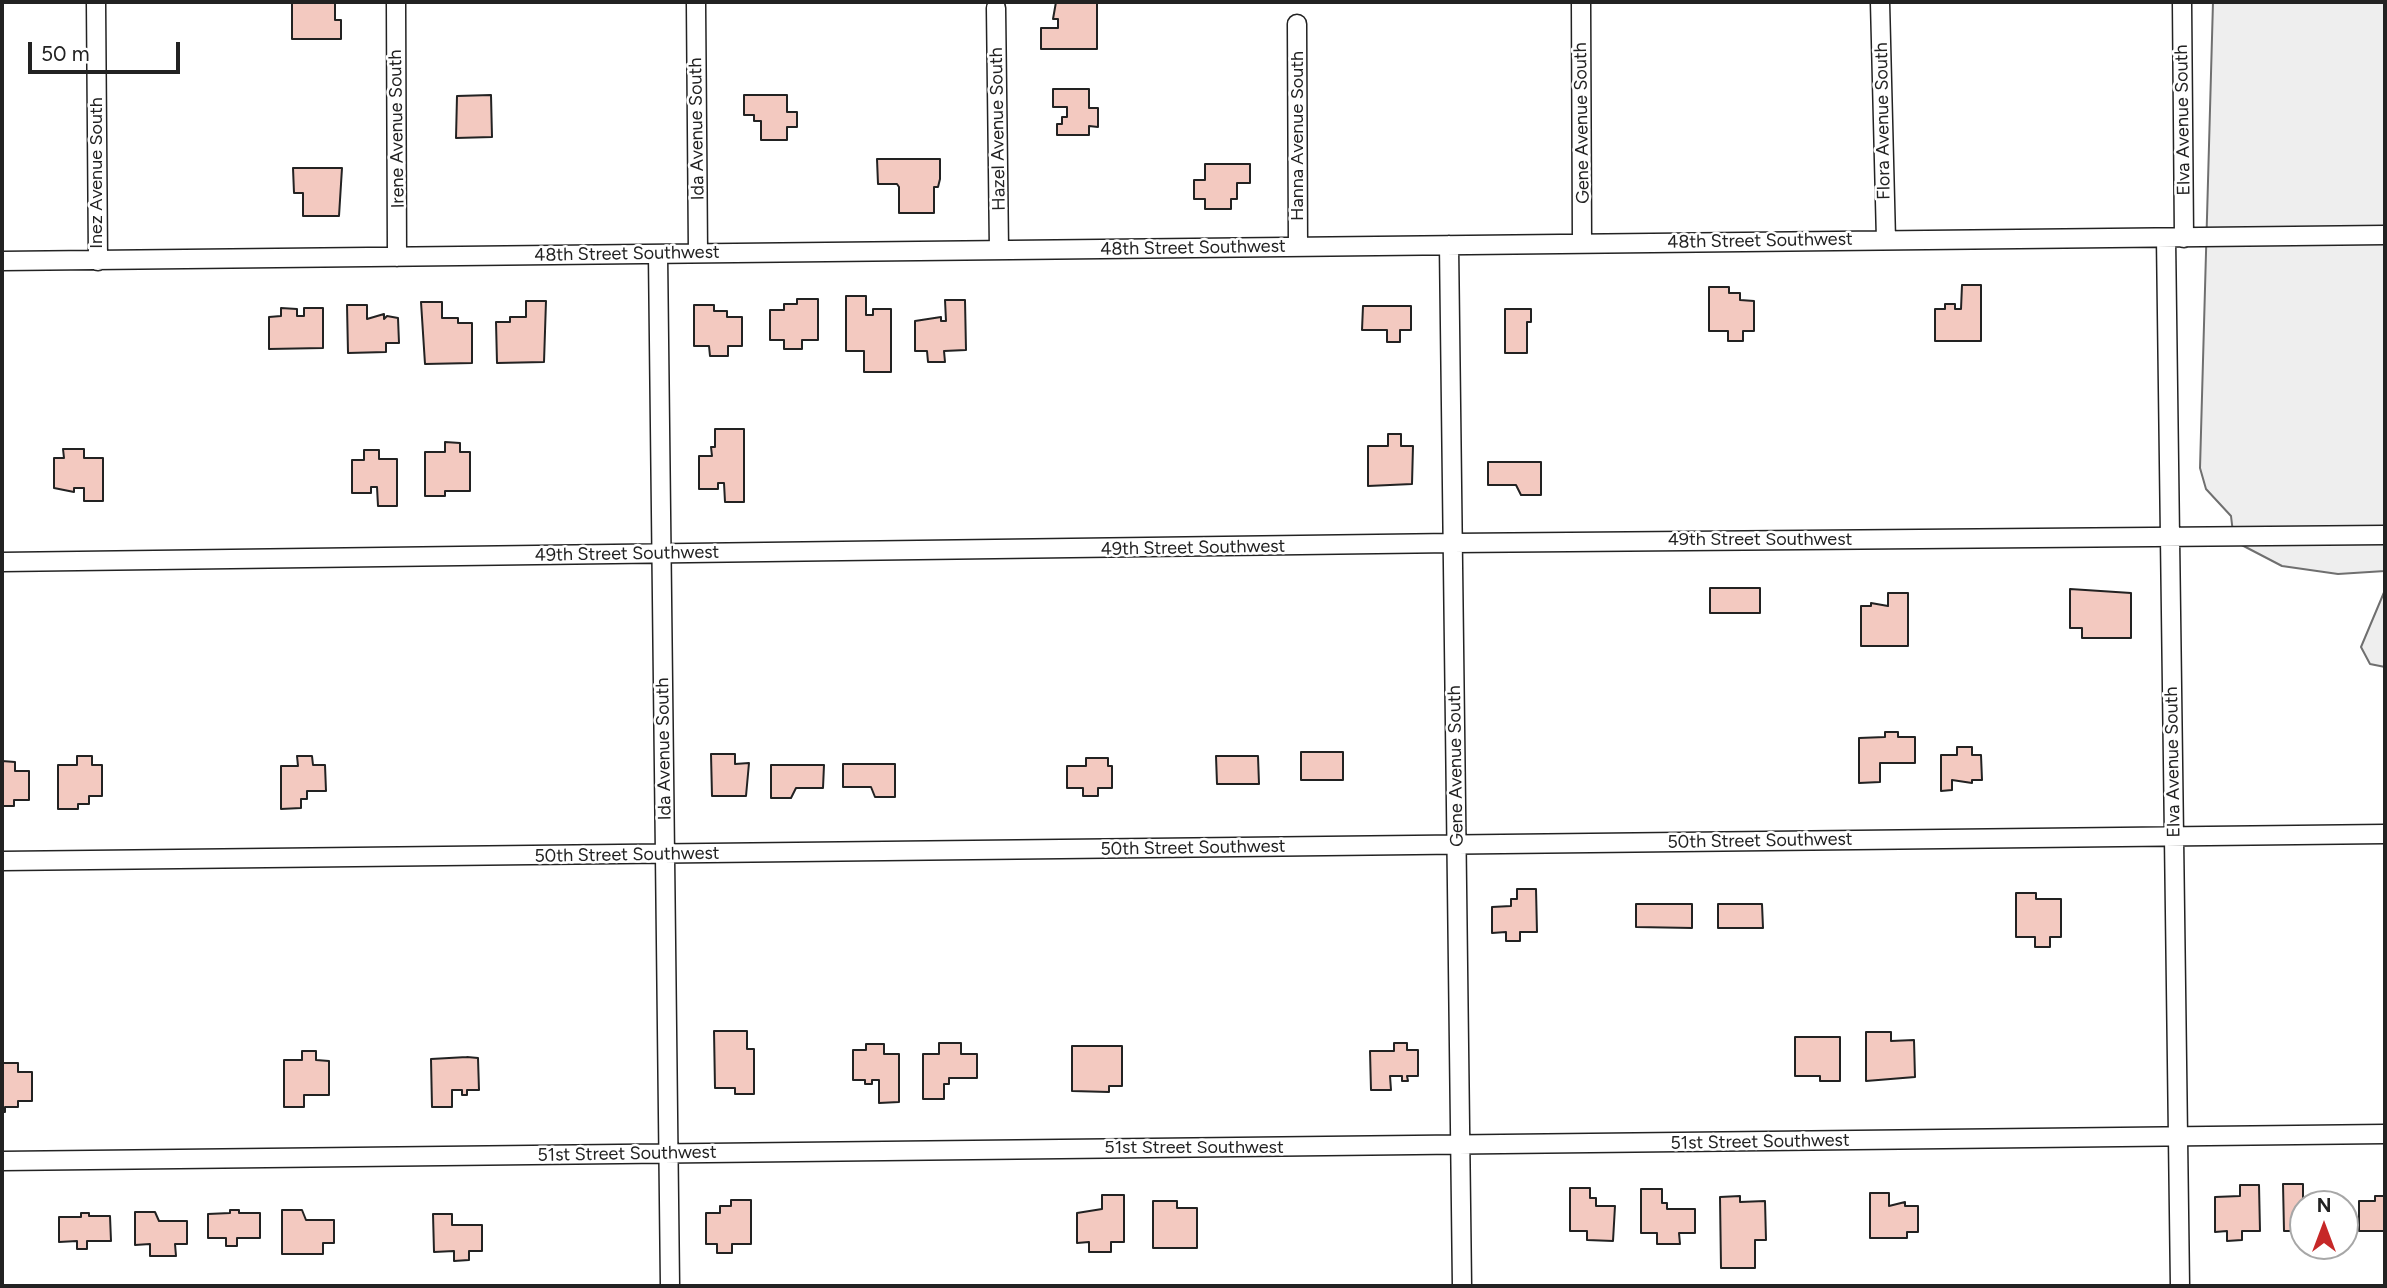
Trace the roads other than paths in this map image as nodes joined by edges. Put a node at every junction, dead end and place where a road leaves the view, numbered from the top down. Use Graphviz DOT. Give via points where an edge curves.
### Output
graph roads {
  1 [pos="96,2"];
  2 [pos="396,2"];
  3 [pos="1581,2"];
  4 [pos="1880,2"];
  5 [pos="2182,2"];
  6 [pos="696,4"];
  7 [pos="996,8"];
  8 [pos="1297,24"];
  9 [pos="2385,235"];
  10 [pos="2165,238"];
  11 [pos="2184,238"];
  12 [pos="1886,240"];
  13 [pos="1582,243"];
  14 [pos="1449,245"];
  15 [pos="1298,247"];
  16 [pos="999,250"];
  17 [pos="698,253"];
  18 [pos="658,254"];
  19 [pos="397,257"];
  20 [pos="2,261"];
  21 [pos="98,261"];
  22 [pos="2385,535"];
  23 [pos="2171,537"];
  24 [pos="1452,543"];
  25 [pos="661,554"];
  26 [pos="2,562"];
  27 [pos="2385,834"];
  28 [pos="2174,836"];
  29 [pos="1457,845"];
  30 [pos="666,854"];
  31 [pos="2,861"];
  32 [pos="2385,1134"];
  33 [pos="2178,1138"];
  34 [pos="1460,1146"];
  35 [pos="669,1153"];
  36 [pos="2,1161"];
  37 [pos="670,1286"];
  38 [pos="1462,1286"];
  39 [pos="2180,1286"];
  1 -- 21 [label="street, Inez Avenue South"];
  2 -- 19 [label="street, Irene Avenue South"];
  3 -- 13 [label="street, Gene Avenue South"];
  4 -- 12 [label="street, Flora Avenue South"];
  5 -- 11 [label="street, Elva Avenue South"];
  6 -- 17 [label="street, Ida Avenue South"];
  7 -- 16 [label="street, Hazel Avenue South"];
  8 -- 15 [label="street, Hanna Avenue South"];
  9 -- 11 [label="street, 48th Street Southwest"];
  10 -- 11 [label="street, 48th Street Southwest"];
  10 -- 12 [label="street, 48th Street Southwest"];
  10 -- 23 [label="street, Elva Avenue South"];
  12 -- 13 [label="street, 48th Street Southwest"];
  13 -- 14 [label="street, 48th Street Southwest"];
  14 -- 15 [label="street, 48th Street Southwest"];
  14 -- 24 [label="street, Gene Avenue South"];
  15 -- 16 [label="street, 48th Street Southwest"];
  16 -- 17 [label="street, 48th Street Southwest"];
  17 -- 18 [label="street, 48th Street Southwest"];
  18 -- 19 [label="street, 48th Street Southwest"];
  18 -- 25 [label="street, Ida Avenue South"];
  19 -- 21 [label="street, 48th Street Southwest"];
  20 -- 21 [label="street, 48th Street Southwest"];
  22 -- 23 [label="street, 49th Street Southwest"];
  23 -- 24 [label="street, 49th Street Southwest"];
  23 -- 28 [label="street, Elva Avenue South"];
  24 -- 25 [label="street, 49th Street Southwest"];
  24 -- 29 [label="street, Gene Avenue South"];
  25 -- 26 [label="street, 49th Street Southwest"];
  25 -- 30 [label="street, Ida Avenue South"];
  27 -- 28 [label="street, 50th Street Southwest"];
  28 -- 29 [label="street, 50th Street Southwest"];
  28 -- 33 [label="street, Elva Avenue South"];
  29 -- 30 [label="street, 50th Street Southwest"];
  29 -- 34 [label="street, Gene Avenue South"];
  30 -- 31 [label="street, 50th Street Southwest"];
  30 -- 35 [label="street, Ida Avenue South"];
  32 -- 33 [label="street, 51st Street Southwest"];
  33 -- 34 [label="street, 51st Street Southwest"];
  33 -- 39 [label="street, Elva Avenue South"];
  34 -- 35 [label="street, 51st Street Southwest"];
  34 -- 38 [label="street, Gene Avenue South"];
  35 -- 36 [label="street, 51st Street Southwest"];
  35 -- 37 [label="street, Ida Avenue South"];
}
